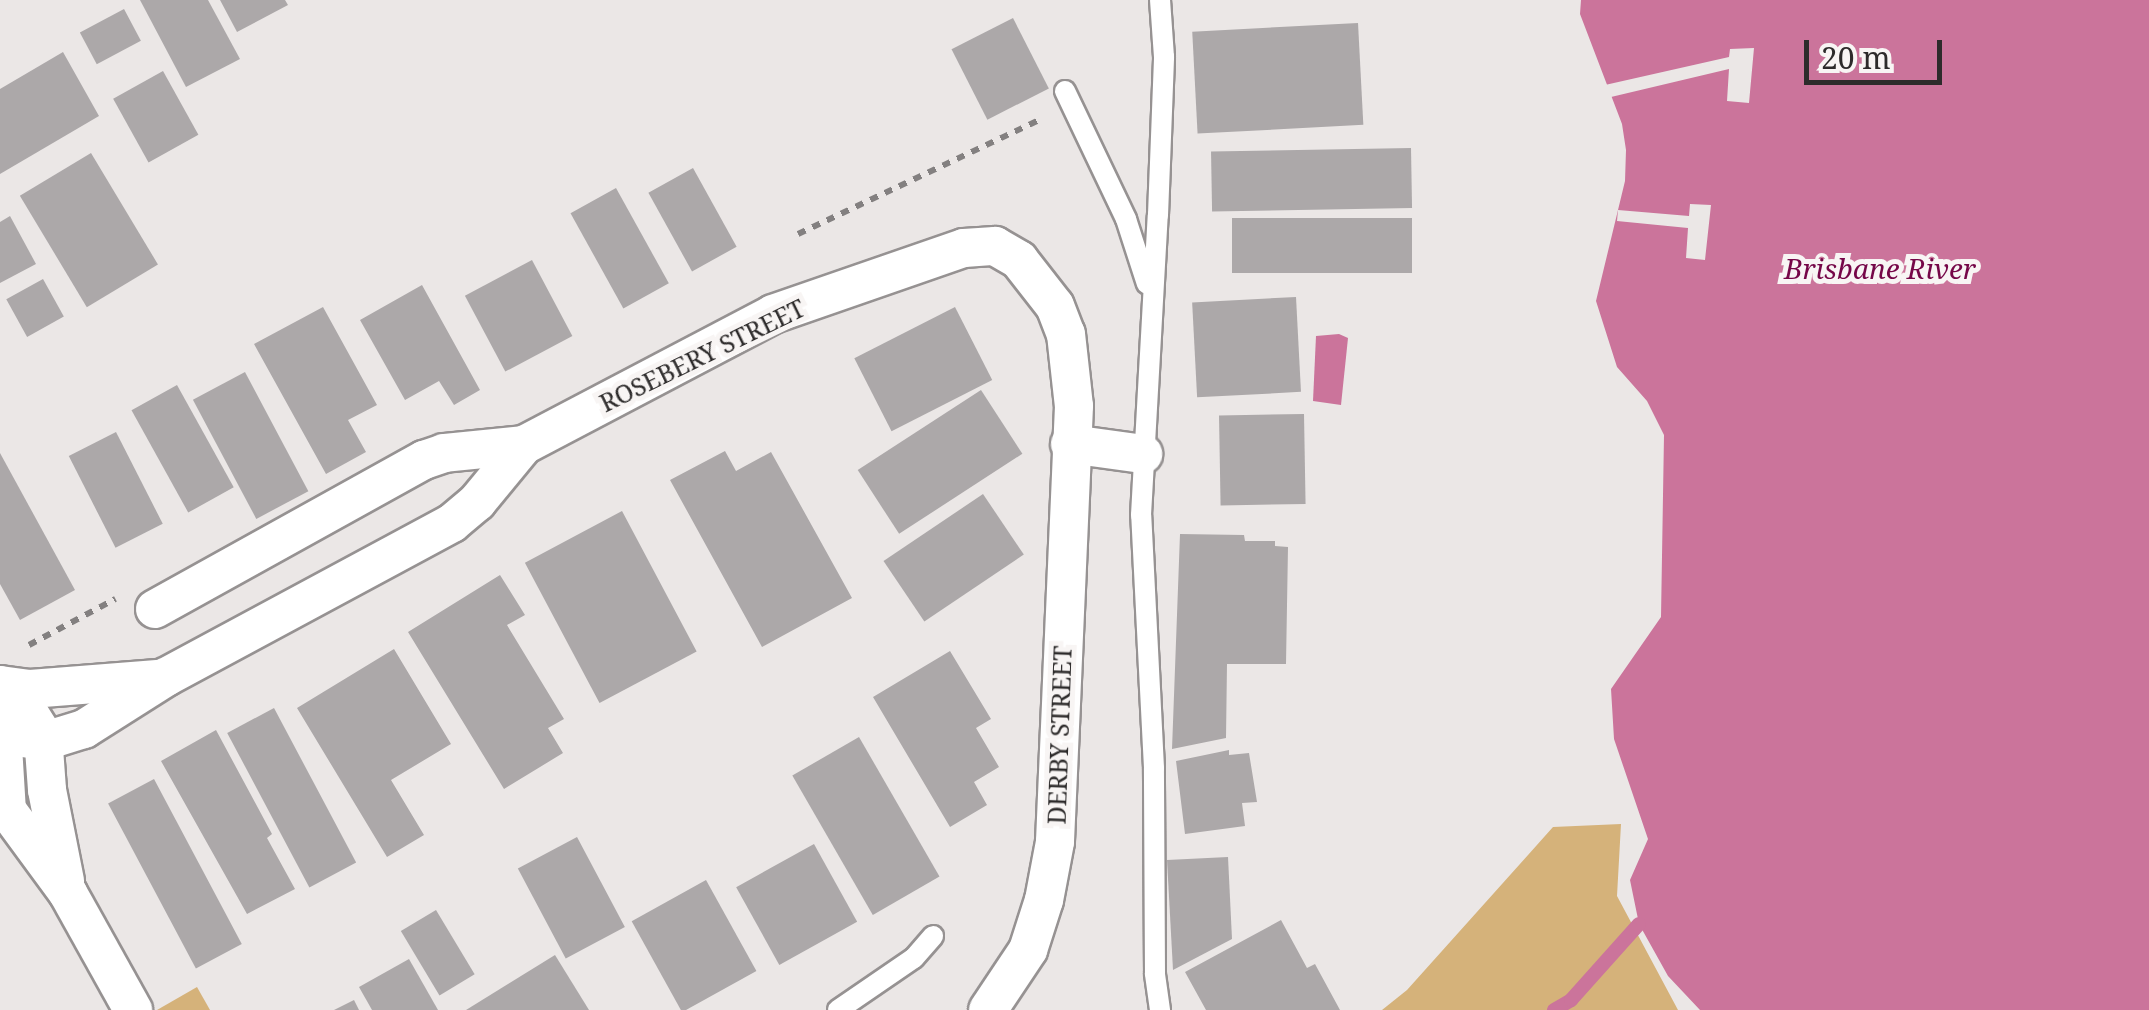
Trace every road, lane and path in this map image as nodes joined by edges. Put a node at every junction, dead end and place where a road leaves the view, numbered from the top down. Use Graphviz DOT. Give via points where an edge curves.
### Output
graph roads {
  1 [pos="1160,0"];
  2 [pos="1068,98"];
  3 [pos="798,234"];
  4 [pos="998,247"];
  5 [pos="1152,300"];
  6 [pos="1070,444"];
  7 [pos="524,445"];
  8 [pos="1143,454"];
  9 [pos="116,598"];
  10 [pos="155,610"];
  11 [pos="4,675"];
  12 [pos="166,677"];
  13 [pos="0,696"];
  14 [pos="1,735"];
  15 [pos="45,742"];
  16 [pos="68,893"];
  17 [pos="933,936"];
  18 [pos="133,1010"];
  19 [pos="838,1010"];
  20 [pos="988,1010"];
  21 [pos="1160,1010"];
  1 -- 5 [label="lane" via="1164,57"];
  2 -- 3 [label="path"];
  2 -- 5 [label="lane" via="1126,219"];
  4 -- 6 [label="street, DERBY STREET" via="1027,268 1060,316 1073,389"];
  4 -- 7 [label="street, ROSEBERY STREET" via="964,248 773,314"];
  5 -- 8 [label="lane"];
  6 -- 8 [label="street"];
  6 -- 20 [label="street, DERBY STREET" via="1055,842 1028,950"];
  7 -- 10 [label="street, ROSEBERY STREET" via="424,460"];
  7 -- 12 [label="street, ROSEBERY STREET" via="452,523"];
  8 -- 21 [label="lane"];
  9 -- 11 [label="path"];
  11 -- 12 [label="street, ROSEBERY STREET" via="30,689"];
  11 -- 15 [label="street"];
  12 -- 15 [label="street, ROSEBERY STREET" via="84,729"];
  13 -- 14 [label="street"];
  14 -- 15 [label="street"];
  14 -- 16 [label="street" via="7,810"];
  15 -- 16 [label="street" via="47,790"];
  16 -- 18 [label="street"];
  17 -- 19 [label="lane" via="914,958"];
}
